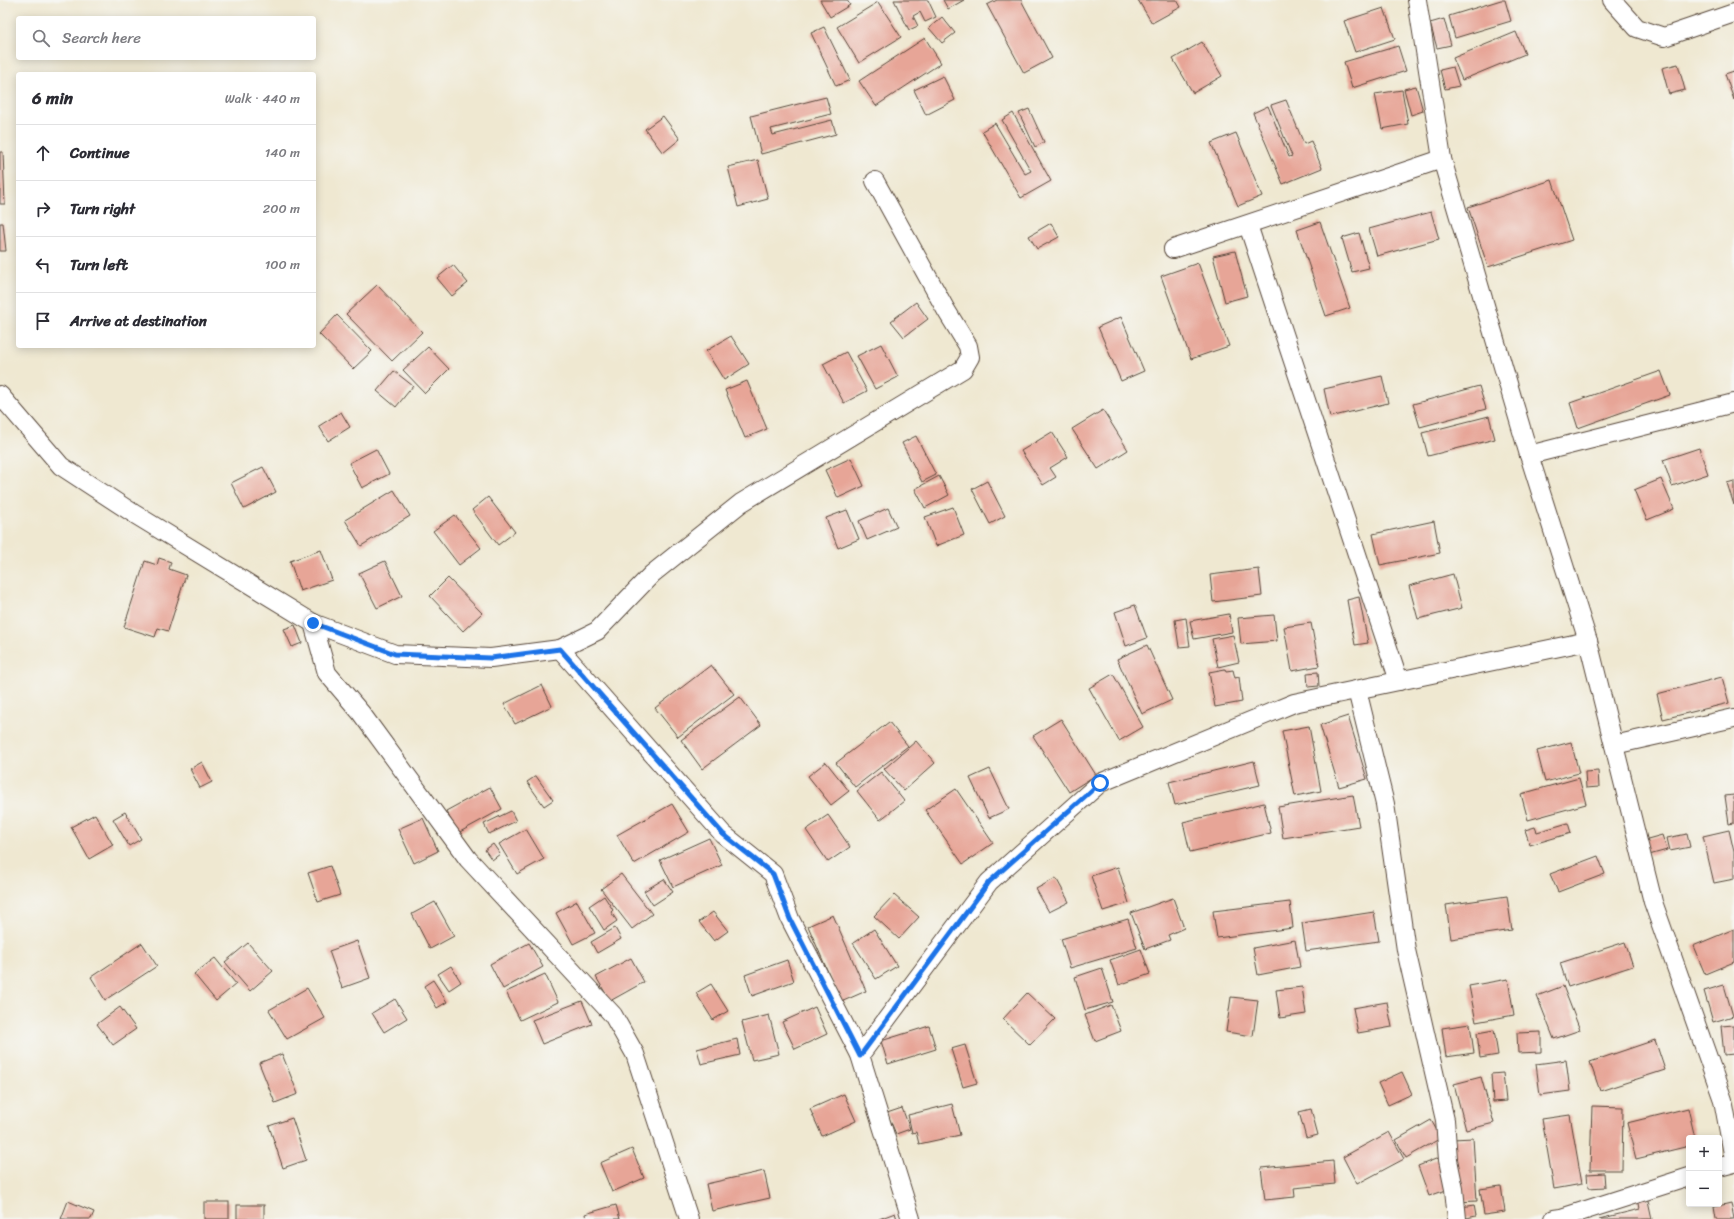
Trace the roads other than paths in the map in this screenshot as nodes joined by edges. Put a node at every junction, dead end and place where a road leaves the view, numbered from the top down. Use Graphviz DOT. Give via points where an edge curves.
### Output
graph roads {
  1 [pos="1418,0"];
  2 [pos="1612,0"];
  3 [pos="1734,13"];
  4 [pos="1442,159"];
  5 [pos="875,181"];
  6 [pos="1248,225"];
  7 [pos="1173,248"];
  8 [pos="0,395"];
  9 [pos="1734,403"];
  10 [pos="1529,455"];
  11 [pos="313,623"];
  12 [pos="1588,641"];
  13 [pos="560,649"];
  14 [pos="1399,681"];
  15 [pos="1357,690"];
  16 [pos="1734,718"];
  17 [pos="1614,745"];
  18 [pos="860,1056"];
  19 [pos="1734,1159"];
  20 [pos="1734,1163"];
  21 [pos="1722,1166"];
  22 [pos="1686,1178"];
  23 [pos="689,1219"];
  24 [pos="911,1219"];
  25 [pos="1457,1219"];
  26 [pos="1554,1219"];
  1 -- 4 [label="street"];
  2 -- 3 [label="street" via="1637,28 1664,37"];
  4 -- 6 [label="street"];
  4 -- 10 [label="street"];
  5 -- 13 [label="street" via="968,346 970,357 963,369 741,503 652,574 597,632"];
  6 -- 7 [label="street"];
  6 -- 14 [label="street"];
  8 -- 11 [label="street" via="61,466"];
  9 -- 10 [label="street"];
  10 -- 12 [label="street"];
  11 -- 13 [label="street" via="395,654 491,658"];
  11 -- 23 [label="street" via="327,673 361,712 468,859 613,1015 635,1054"];
  12 -- 14 [label="street"];
  12 -- 17 [label="street"];
  13 -- 18 [label="street" via="723,834 773,874 790,919"];
  14 -- 15 [label="street"];
  15 -- 18 [label="street" via="1294,703 1100,783 989,882"];
  15 -- 25 [label="street" via="1385,804 1406,950 1445,1120"];
  16 -- 17 [label="street"];
  17 -- 19 [label="street" via="1653,902 1722,1100"];
  18 -- 24 [label="street"];
  20 -- 21 [label="street"];
  22 -- 26 [label="street"];
}
